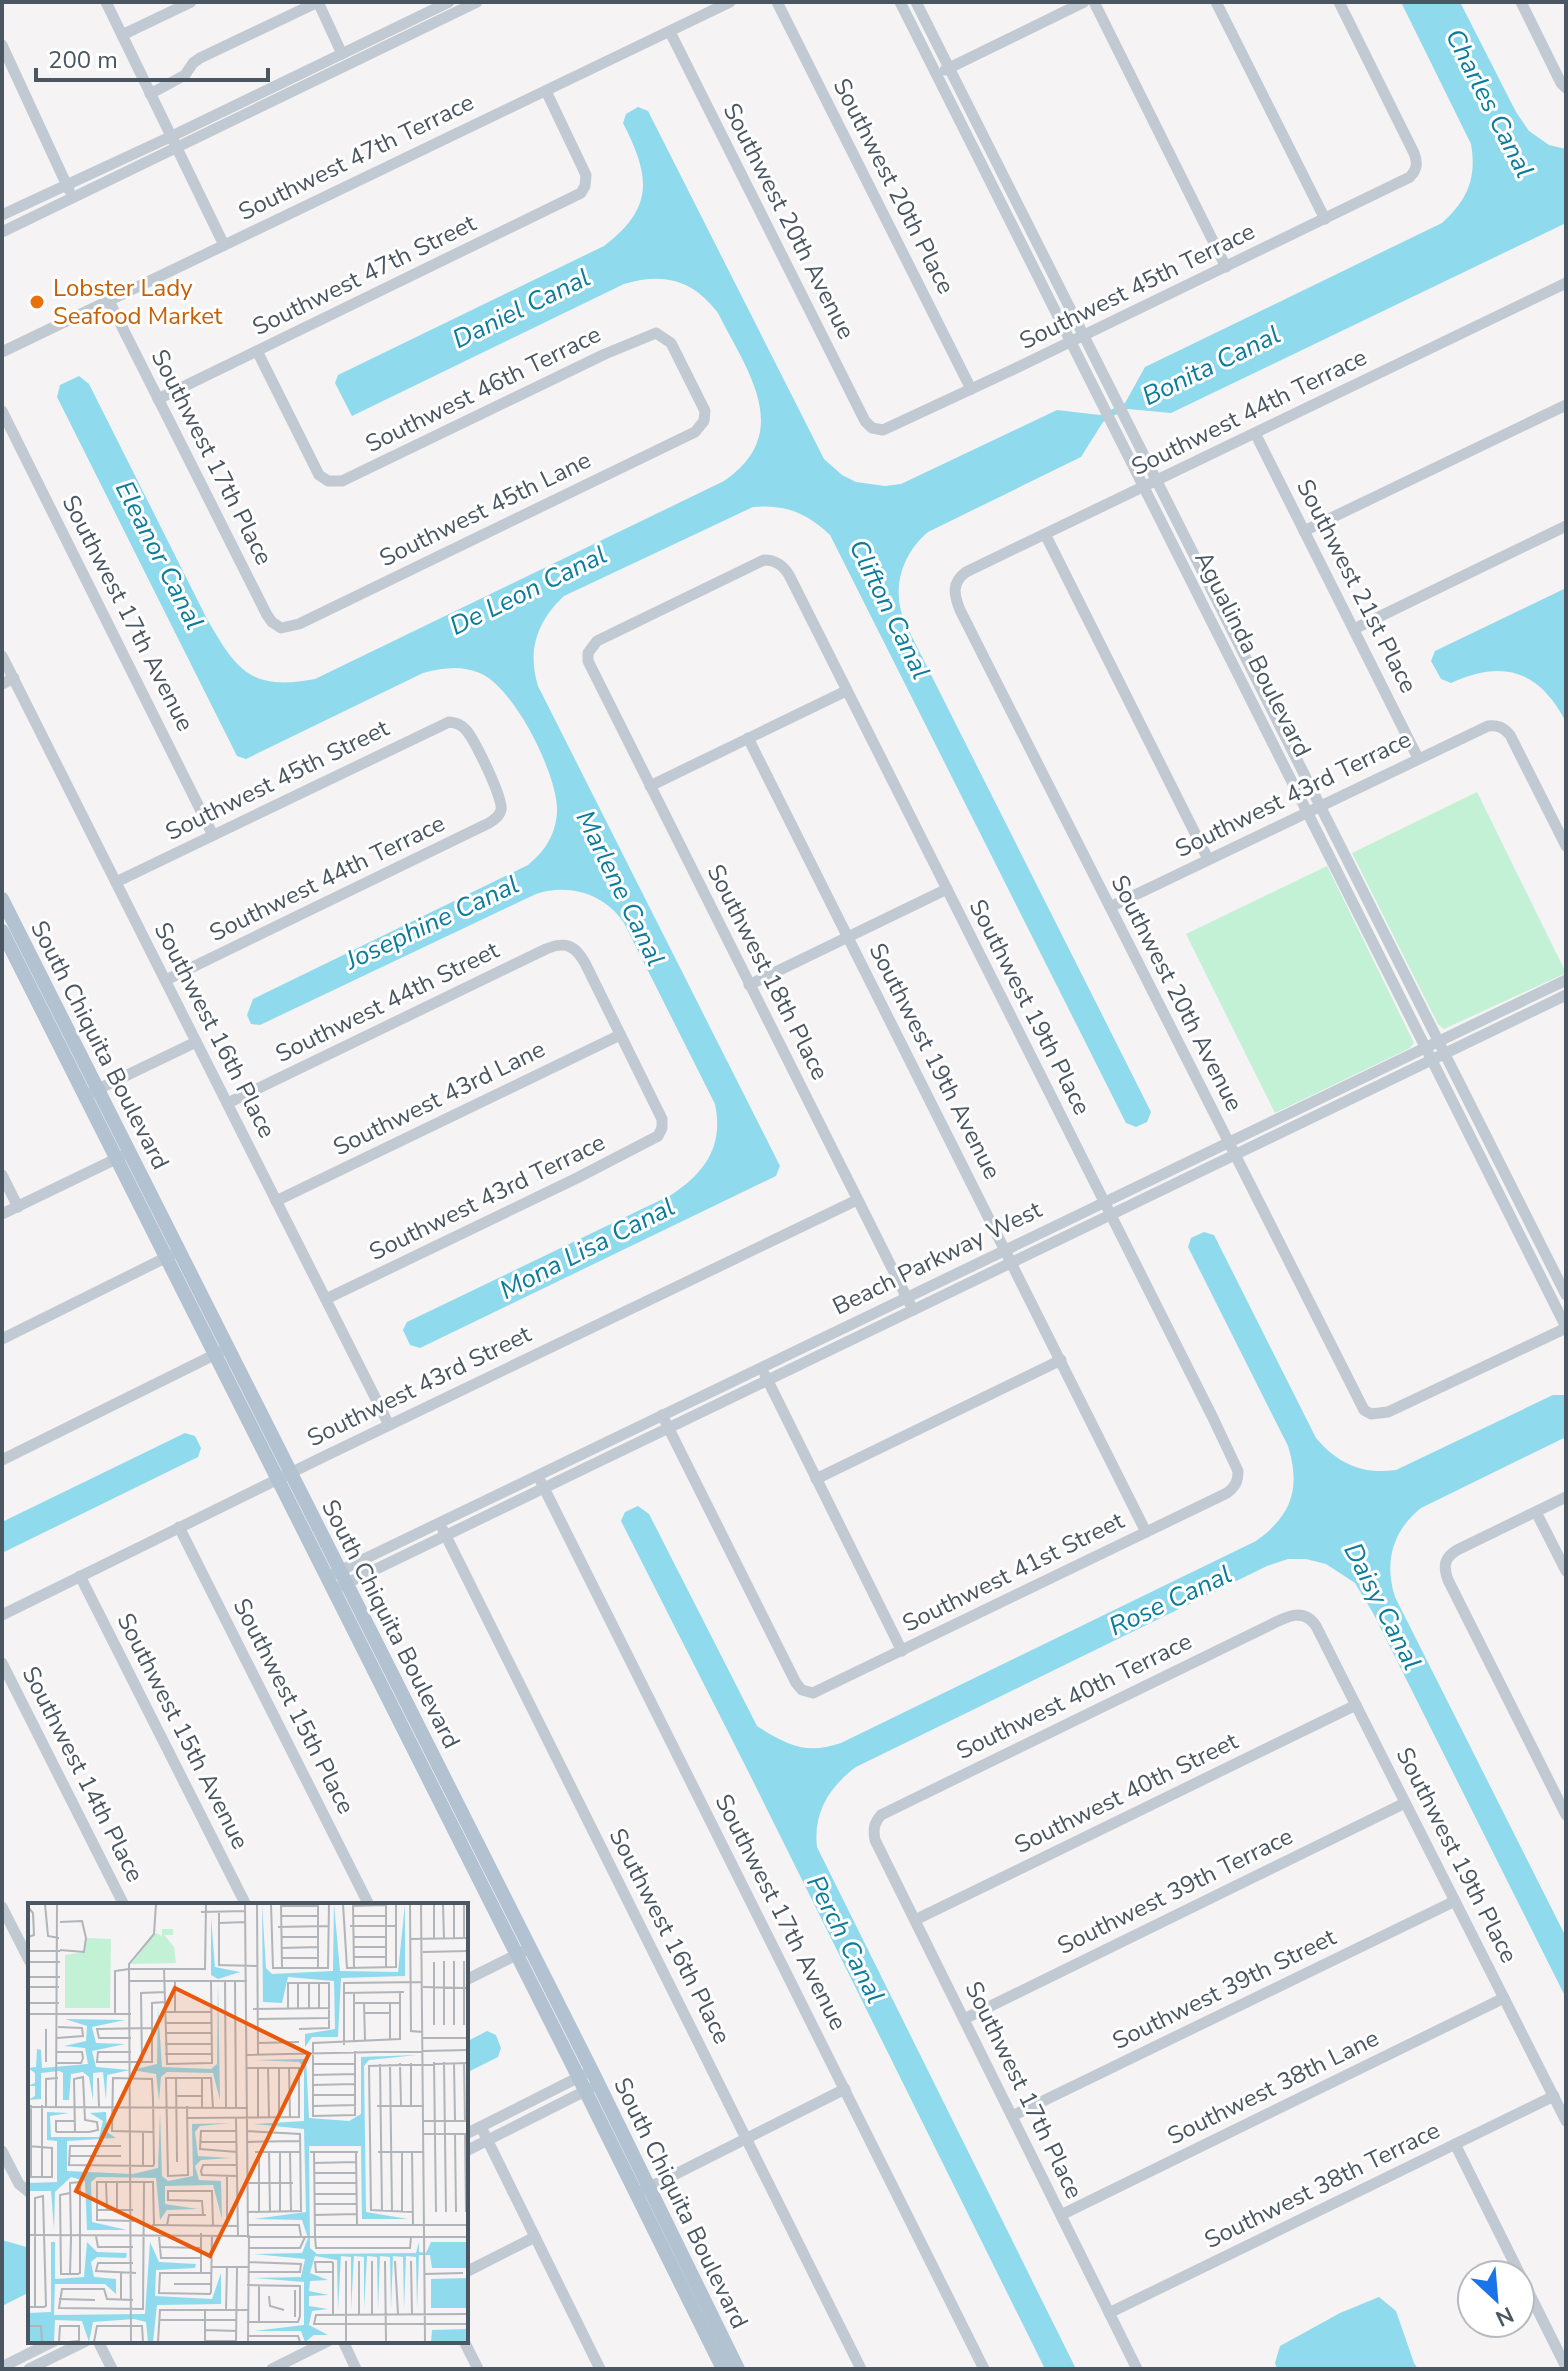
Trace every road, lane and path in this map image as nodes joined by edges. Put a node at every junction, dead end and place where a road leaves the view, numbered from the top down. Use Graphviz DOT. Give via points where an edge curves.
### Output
graph roads {
  1 [pos="106,2"];
  2 [pos="191,2"];
  3 [pos="318,2"];
  4 [pos="449,2"];
  5 [pos="477,2"];
  6 [pos="730,2"];
  7 [pos="777,2"];
  8 [pos="900,2"];
  9 [pos="916,2"];
  10 [pos="1084,2"];
  11 [pos="1094,2"];
  12 [pos="1216,2"];
  13 [pos="1339,2"];
  14 [pos="1521,2"];
  15 [pos="670,32"];
  16 [pos="122,35"];
  17 [pos="2,45"];
  18 [pos="342,54"];
  19 [pos="949,68"];
  20 [pos="936,74"];
  21 [pos="1566,88"];
  22 [pos="546,91"];
  23 [pos="150,94"];
  24 [pos="173,143"];
  25 [pos="66,183"];
  26 [pos="73,198"];
  27 [pos="2,215"];
  28 [pos="1325,219"];
  29 [pos="2,232"];
  30 [pos="224,245"];
  31 [pos="1226,267"];
  32 [pos="1566,283"];
  33 [pos="109,301"];
  34 [pos="656,333"];
  35 [pos="1084,335"];
  36 [pos="1070,341"];
  37 [pos="257,351"];
  38 [pos="2,352"];
  39 [pos="971,389"];
  40 [pos="158,399"];
  41 [pos="1566,405"];
  42 [pos="2,411"];
  43 [pos="872,428"];
  44 [pos="1255,433"];
  45 [pos="1156,481"];
  46 [pos="1144,488"];
  47 [pos="1566,526"];
  48 [pos="1304,531"];
  49 [pos="1045,534"];
  50 [pos="773,560"];
  51 [pos="954,585"];
  52 [pos="281,628"];
  53 [pos="1354,629"];
  54 [pos="2,656"];
  55 [pos="8,681"];
  56 [pos="846,691"];
  57 [pos="748,738"];
  58 [pos="1418,758"];
  59 [pos="650,786"];
  60 [pos="1320,806"];
  61 [pos="502,809"];
  62 [pos="1307,812"];
  63 [pos="213,835"];
  64 [pos="1566,846"];
  65 [pos="1208,859"];
  66 [pos="116,882"];
  67 [pos="947,889"];
  68 [pos="2,899"];
  69 [pos="1110,907"];
  70 [pos="2,931"];
  71 [pos="849,937"];
  72 [pos="166,980"];
  73 [pos="1566,980"];
  74 [pos="749,985"];
  75 [pos="1566,995"];
  76 [pos="620,1035"];
  77 [pos="1438,1041"];
  78 [pos="196,1042"];
  79 [pos="1426,1047"];
  80 [pos="1444,1054"];
  81 [pos="1432,1060"];
  82 [pos="91,1092"];
  83 [pos="228,1103"];
  84 [pos="1228,1143"];
  85 [pos="1234,1155"];
  86 [pos="123,1156"];
  87 [pos="2,1175"];
  88 [pos="857,1200"];
  89 [pos="276,1201"];
  90 [pos="1104,1202"];
  91 [pos="18,1207"];
  92 [pos="2,1214"];
  93 [pos="1110,1215"];
  94 [pos="1005,1250"];
  95 [pos="172,1254"];
  96 [pos="1011,1262"];
  97 [pos="1566,1295"];
  98 [pos="907,1297"];
  99 [pos="326,1299"];
  100 [pos="913,1310"];
  101 [pos="1566,1327"];
  102 [pos="2,1339"];
  103 [pos="222,1352"];
  104 [pos="1061,1360"];
  105 [pos="761,1367"];
  106 [pos="767,1380"];
  107 [pos="662,1415"];
  108 [pos="389,1425"];
  109 [pos="668,1428"];
  110 [pos="2,1460"];
  111 [pos="538,1475"];
  112 [pos="284,1476"];
  113 [pos="816,1479"];
  114 [pos="1238,1480"];
  115 [pos="544,1488"];
  116 [pos="1566,1497"];
  117 [pos="1536,1512"];
  118 [pos="439,1523"];
  119 [pos="179,1527"];
  120 [pos="1146,1532"];
  121 [pos="445,1535"];
  122 [pos="1566,1571"];
  123 [pos="80,1576"];
  124 [pos="337,1581"];
  125 [pos="1304,1614"];
  126 [pos="2,1615"];
  127 [pos="902,1651"];
  128 [pos="2,1663"];
  129 [pos="1356,1705"];
  130 [pos="1405,1803"];
  131 [pos="1566,1815"];
  132 [pos="873,1830"];
  133 [pos="1455,1901"];
  134 [pos="123,1903"];
  135 [pos="245,1903"];
  136 [pos="368,1903"];
  137 [pos="2,1907"];
  138 [pos="915,1920"];
  139 [pos="523,1951"];
  140 [pos="28,1958"];
  141 [pos="468,1979"];
  142 [pos="1504,1998"];
  143 [pos="964,2019"];
  144 [pos="589,2081"];
  145 [pos="845,2089"];
  146 [pos="1554,2096"];
  147 [pos="1012,2116"];
  148 [pos="1566,2121"];
  149 [pos="481,2127"];
  150 [pos="468,2133"];
  151 [pos="746,2138"];
  152 [pos="488,2140"];
  153 [pos="1455,2144"];
  154 [pos="468,2150"];
  155 [pos="2,2151"];
  156 [pos="643,2190"];
  157 [pos="28,2191"];
  158 [pos="1061,2215"];
  159 [pos="535,2237"];
  160 [pos="468,2271"];
  161 [pos="1109,2313"];
  162 [pos="50,2343"];
  163 [pos="82,2343"];
  164 [pos="99,2343"];
  165 [pos="324,2343"];
  166 [pos="344,2343"];
  167 [pos="465,2343"];
  168 [pos="2,2367"];
  169 [pos="1566,2367"];
  170 [pos="29,2369"];
  171 [pos="112,2369"];
  172 [pos="272,2369"];
  173 [pos="356,2369"];
  174 [pos="478,2369"];
  175 [pos="600,2369"];
  176 [pos="723,2369"];
  177 [pos="738,2369"];
  178 [pos="861,2369"];
  179 [pos="984,2369"];
  180 [pos="1137,2369"];
  1 -- 16 [label="street"];
  2 -- 16 [label="street"];
  3 -- 18 [label="street"];
  3 -- 23 [label="street" via="200,58 185,75"];
  4 -- 18 [label="street"];
  5 -- 24 [label="street"];
  6 -- 15 [label="street, Southwest 47th Terrace"];
  7 -- 39 [label="street, Southwest 20th Place"];
  8 -- 20 [label="street, Agualinda Boulevard"];
  9 -- 19 [label="street, Agualinda Boulevard"];
  10 -- 19 [label="street"];
  11 -- 31 [label="street"];
  12 -- 28 [label="street"];
  13 -- 28 [label="street, Southwest 45th Terrace" via="1417,162 1403,183"];
  14 -- 21 [label="street"];
  15 -- 22 [label="street, Southwest 47th Terrace"];
  15 -- 43 [label="street, Southwest 20th Avenue"];
  16 -- 23 [label="street"];
  17 -- 25 [label="street"];
  18 -- 24 [label="street"];
  19 -- 20 [label="street"];
  19 -- 35 [label="street, Agualinda Boulevard"];
  20 -- 36 [label="street, Agualinda Boulevard"];
  22 -- 30 [label="street, Southwest 47th Terrace"];
  22 -- 37 [label="street, Southwest 47th Street" via="586,175 581,193"];
  23 -- 24 [label="street"];
  24 -- 25 [label="street"];
  24 -- 26 [label="street"];
  24 -- 30 [label="street"];
  25 -- 26 [label="street"];
  25 -- 27 [label="street"];
  26 -- 29 [label="street"];
  28 -- 31 [label="street, Southwest 45th Terrace"];
  30 -- 33 [label="street, Southwest 47th Terrace"];
  31 -- 35 [label="street, Southwest 45th Terrace"];
  32 -- 44 [label="street, Southwest 44th Terrace"];
  33 -- 38 [label="street, Southwest 47th Terrace"];
  33 -- 40 [label="street, Southwest 17th Place"];
  34 -- 37 [label="street, Southwest 46th Terrace" via="342,481 319,475"];
  34 -- 52 [label="street, Southwest 45th Lane" via="671,343 705,411 695,432 299,624"];
  35 -- 36 [label="street, Southwest 45th Terrace"];
  35 -- 45 [label="street, Agualinda Boulevard"];
  36 -- 39 [label="street, Southwest 45th Terrace"];
  36 -- 46 [label="street, Agualinda Boulevard"];
  37 -- 40 [label="street, Southwest 47th Street"];
  39 -- 43 [label="street, Southwest 45th Terrace" via="894,426"];
  40 -- 52 [label="street, Southwest 17th Place" via="267,615"];
  41 -- 48 [label="street"];
  42 -- 63 [label="street, Southwest 17th Avenue"];
  44 -- 45 [label="street, Southwest 44th Terrace"];
  44 -- 48 [label="street, Southwest 21st Place"];
  45 -- 46 [label="street, Southwest 44th Terrace"];
  45 -- 60 [label="street, Agualinda Boulevard"];
  46 -- 49 [label="street, Southwest 44th Terrace"];
  46 -- 62 [label="street, Agualinda Boulevard"];
  47 -- 53 [label="street"];
  48 -- 53 [label="street, Southwest 21st Place"];
  49 -- 51 [label="street, Southwest 44th Terrace" via="966,572"];
  49 -- 65 [label="street"];
  50 -- 56 [label="street, Southwest 19th Place" via="785,567"];
  50 -- 59 [label="street, Southwest 18th Place" via="756,563 597,641 588,653 590,669"];
  51 -- 69 [label="street, Southwest 20th Avenue" via="960,610"];
  53 -- 58 [label="street, Southwest 21st Place"];
  54 -- 55 [label="street, Southwest 16th Place"];
  55 -- 66 [label="street, Southwest 16th Place"];
  56 -- 57 [label="street"];
  56 -- 67 [label="street, Southwest 19th Place"];
  57 -- 59 [label="street"];
  57 -- 71 [label="street, Southwest 19th Avenue"];
  58 -- 60 [label="street, Southwest 43rd Terrace"];
  58 -- 64 [label="street, Southwest 43rd Terrace" via="1480,729 1504,728"];
  59 -- 74 [label="street, Southwest 18th Place"];
  60 -- 62 [label="street, Southwest 43rd Terrace"];
  60 -- 77 [label="street, Agualinda Boulevard"];
  61 -- 63 [label="street, Southwest 45th Street" via="466,730 449,722"];
  61 -- 72 [label="street, Southwest 44th Terrace" via="489,823"];
  62 -- 65 [label="street, Southwest 43rd Terrace"];
  62 -- 79 [label="street, Agualinda Boulevard"];
  63 -- 66 [label="street, Southwest 45th Street"];
  65 -- 69 [label="street, Southwest 43rd Terrace"];
  66 -- 72 [label="street, Southwest 16th Place"];
  67 -- 71 [label="street"];
  67 -- 90 [label="street, Southwest 19th Place"];
  68 -- 82 [label="main road, South Chiquita Boulevard"];
  69 -- 84 [label="street, Southwest 20th Avenue"];
  70 -- 82 [label="main road, South Chiquita Boulevard"];
  71 -- 74 [label="street"];
  71 -- 94 [label="street, Southwest 19th Avenue"];
  72 -- 78 [label="street, Southwest 16th Place"];
  73 -- 77 [label="street, Beach Parkway West"];
  74 -- 88 [label="street, Southwest 18th Place"];
  75 -- 80 [label="street, Beach Parkway West"];
  76 -- 83 [label="street, Southwest 44th Street" via="580,955 567,944 546,949"];
  76 -- 89 [label="street, Southwest 43rd Lane"];
  76 -- 99 [label="street, Southwest 43rd Terrace" via="662,1119 658,1136"];
  77 -- 79 [label="street, Beach Parkway West"];
  77 -- 80 [label="street, Agualinda Boulevard"];
  78 -- 82 [label="street"];
  78 -- 83 [label="street, Southwest 16th Place"];
  79 -- 81 [label="street, Agualinda Boulevard"];
  79 -- 84 [label="street, Beach Parkway West"];
  80 -- 81 [label="street, Beach Parkway West"];
  80 -- 97 [label="street, Agualinda Boulevard"];
  81 -- 85 [label="street, Beach Parkway West"];
  81 -- 101 [label="street, Agualinda Boulevard"];
  82 -- 86 [label="main road, South Chiquita Boulevard"];
  83 -- 89 [label="street, Southwest 16th Place"];
  84 -- 85 [label="street, Southwest 20th Avenue"];
  84 -- 90 [label="street, Beach Parkway West"];
  85 -- 93 [label="street, Beach Parkway West"];
  85 -- 101 [label="street, Southwest 20th Avenue" via="1359,1402 1371,1414 1388,1412"];
  86 -- 91 [label="street"];
  86 -- 95 [label="main road, South Chiquita Boulevard"];
  87 -- 91 [label="street"];
  88 -- 98 [label="street, Southwest 18th Place"];
  88 -- 108 [label="street, Southwest 43rd Street"];
  89 -- 99 [label="street, Southwest 16th Place"];
  90 -- 93 [label="street, Southwest 19th Place"];
  90 -- 94 [label="street, Beach Parkway West"];
  91 -- 92 [label="street"];
  93 -- 96 [label="street, Beach Parkway West"];
  93 -- 114 [label="street, Southwest 19th Place" via="1235,1463"];
  94 -- 96 [label="street, Southwest 19th Avenue"];
  94 -- 98 [label="street, Beach Parkway West"];
  95 -- 102 [label="street"];
  95 -- 103 [label="main road, South Chiquita Boulevard"];
  96 -- 100 [label="street, Beach Parkway West"];
  96 -- 104 [label="street, Southwest 19th Avenue"];
  98 -- 100 [label="street, Southwest 18th Place"];
  98 -- 105 [label="street, Beach Parkway West"];
  99 -- 108 [label="street, Southwest 16th Place"];
  100 -- 106 [label="street, Beach Parkway West"];
  103 -- 110 [label="street"];
  103 -- 112 [label="main road, South Chiquita Boulevard"];
  104 -- 113 [label="street"];
  104 -- 120 [label="street, Southwest 19th Avenue"];
  105 -- 106 [label="street"];
  105 -- 107 [label="street, Beach Parkway West"];
  106 -- 109 [label="street, Beach Parkway West"];
  106 -- 113 [label="street"];
  107 -- 109 [label="street"];
  107 -- 111 [label="street, Beach Parkway West"];
  108 -- 112 [label="street, Southwest 43rd Street"];
  109 -- 115 [label="street, Beach Parkway West"];
  109 -- 127 [label="street, Southwest 41st Street" via="802,1690 822,1690"];
  111 -- 115 [label="street, Southwest 17th Avenue"];
  111 -- 118 [label="street, Beach Parkway West"];
  112 -- 119 [label="street, Southwest 43rd Street"];
  112 -- 124 [label="main road, South Chiquita Boulevard"];
  113 -- 127 [label="street"];
  114 -- 120 [label="street, Southwest 41st Street" via="1227,1493"];
  115 -- 121 [label="street, Beach Parkway West"];
  115 -- 145 [label="street, Southwest 17th Avenue"];
  116 -- 117 [label="street"];
  117 -- 122 [label="street"];
  117 -- 131 [label="street" via="1457,1550 1445,1563 1448,1580"];
  118 -- 121 [label="street, Southwest 16th Place"];
  118 -- 124 [label="street, Beach Parkway West"];
  119 -- 123 [label="street, Southwest 43rd Street"];
  119 -- 136 [label="street, Southwest 15th Place"];
  120 -- 127 [label="street, Southwest 41st Street"];
  121 -- 124 [label="street, Beach Parkway West"];
  121 -- 151 [label="street, Southwest 16th Place"];
  123 -- 126 [label="street, Southwest 43rd Street"];
  123 -- 135 [label="street, Southwest 15th Avenue"];
  124 -- 139 [label="main road, South Chiquita Boulevard"];
  125 -- 129 [label="street, Southwest 19th Place" via="1312,1619"];
  125 -- 132 [label="street, Southwest 40th Terrace" via="1289,1616 889,1811"];
  128 -- 134 [label="street, Southwest 14th Place"];
  129 -- 130 [label="street, Southwest 19th Place"];
  129 -- 138 [label="street, Southwest 40th Street"];
  130 -- 133 [label="street, Southwest 19th Place"];
  130 -- 143 [label="street, Southwest 39th Terrace"];
  132 -- 138 [label="street, Southwest 17th Place"];
  133 -- 142 [label="street, Southwest 19th Place"];
  133 -- 147 [label="street, Southwest 39th Street"];
  137 -- 140 [label="street"];
  138 -- 143 [label="street, Southwest 17th Place"];
  139 -- 141 [label="street"];
  139 -- 144 [label="main road, South Chiquita Boulevard"];
  142 -- 146 [label="street, Southwest 19th Place"];
  142 -- 158 [label="street, Southwest 38th Lane"];
  143 -- 147 [label="street, Southwest 17th Place"];
  144 -- 149 [label="street"];
  144 -- 152 [label="street"];
  144 -- 156 [label="main road, South Chiquita Boulevard"];
  145 -- 151 [label="street"];
  145 -- 179 [label="street, Southwest 17th Avenue"];
  146 -- 148 [label="street, Southwest 19th Place"];
  146 -- 153 [label="street, Southwest 38th Terrace"];
  147 -- 158 [label="street, Southwest 17th Place"];
  149 -- 150 [label="street"];
  149 -- 152 [label="street"];
  151 -- 156 [label="street"];
  151 -- 178 [label="street, Southwest 16th Place"];
  152 -- 154 [label="street"];
  152 -- 159 [label="street"];
  153 -- 161 [label="street, Southwest 38th Terrace"];
  153 -- 169 [label="street"];
  155 -- 157 [label="street"];
  156 -- 176 [label="main road, South Chiquita Boulevard"];
  156 -- 177 [label="main road, South Chiquita Boulevard"];
  158 -- 161 [label="street, Southwest 17th Place"];
  159 -- 160 [label="street"];
  159 -- 175 [label="street"];
  161 -- 180 [label="street, Southwest 17th Place"];
  162 -- 168 [label="street"];
  163 -- 170 [label="street"];
  164 -- 171 [label="street"];
  165 -- 172 [label="street"];
  166 -- 173 [label="street"];
  167 -- 174 [label="street"];
}
